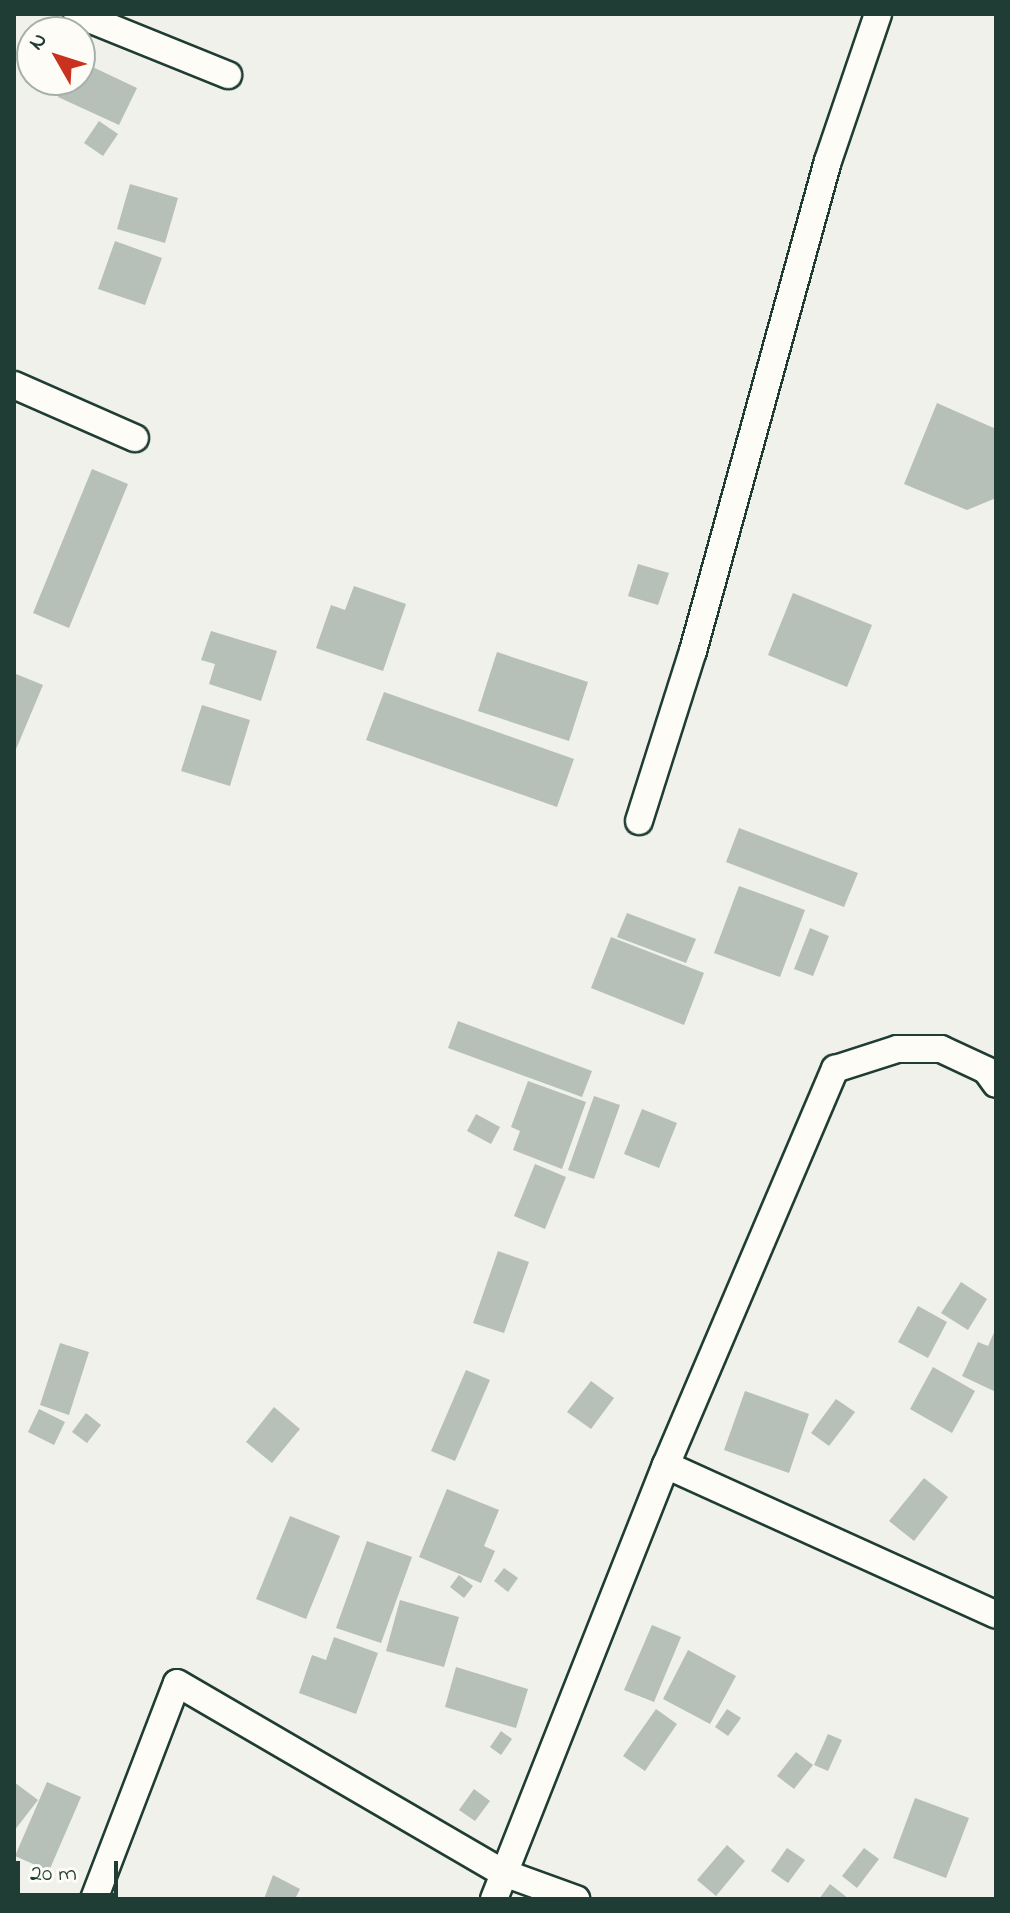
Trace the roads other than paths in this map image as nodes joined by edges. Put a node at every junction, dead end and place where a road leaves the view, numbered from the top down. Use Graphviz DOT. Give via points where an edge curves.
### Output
graph roads {
  1 [pos="77,14"];
  2 [pos="878,14"];
  3 [pos="228,75"];
  4 [pos="14,385"];
  5 [pos="135,438"];
  6 [pos="639,821"];
  7 [pos="996,1084"];
  8 [pos="666,1465"];
  9 [pos="996,1615"];
  10 [pos="504,1873"];
  11 [pos="94,1899"];
  12 [pos="494,1899"];
  13 [pos="576,1899"];
  1 -- 3 [label="street"];
  2 -- 6 [label="street" via="828,161 693,651"];
  4 -- 5 [label="street"];
  7 -- 8 [label="street" via="986,1070 941,1049 897,1049 835,1069"];
  8 -- 9 [label="street"];
  8 -- 10 [label="street"];
  10 -- 11 [label="street" via="177,1683"];
  10 -- 12 [label="street"];
  10 -- 13 [label="street"];
}
